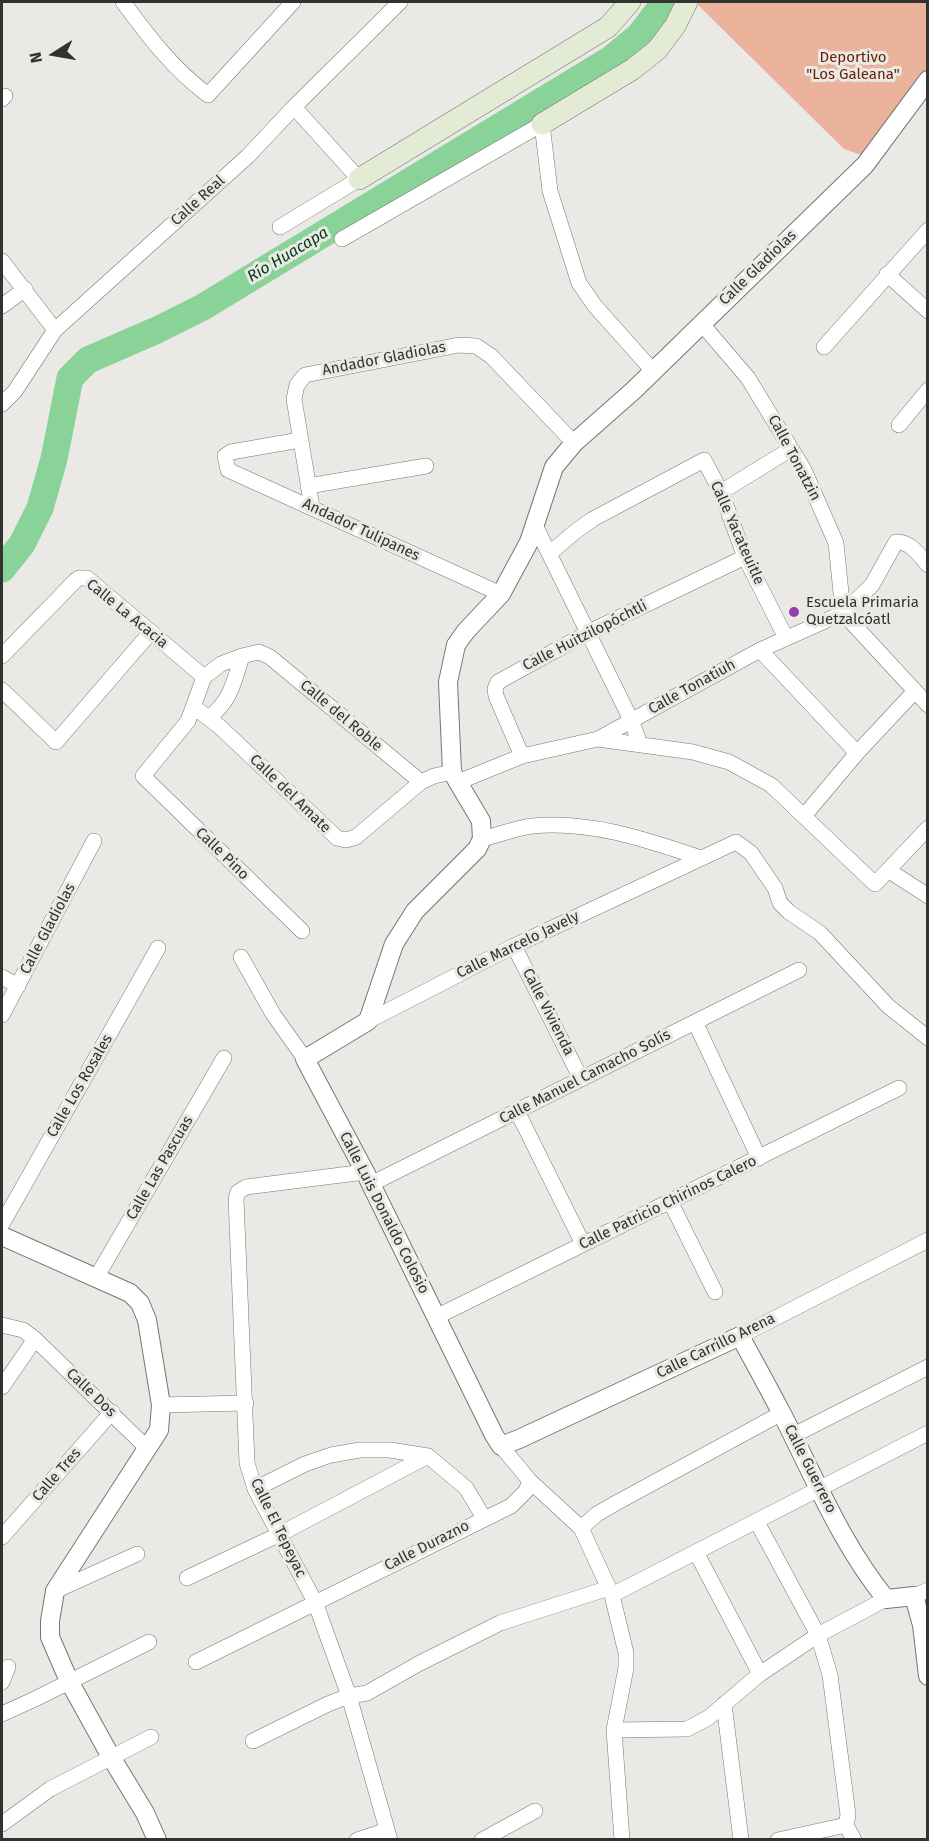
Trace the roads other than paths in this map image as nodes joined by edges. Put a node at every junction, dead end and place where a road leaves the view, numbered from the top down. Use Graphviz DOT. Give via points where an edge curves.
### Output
graph roads {
  1 [pos="123,2"];
  2 [pos="293,2"];
  3 [pos="400,2"];
  4 [pos="630,2"];
  5 [pos="687,2"];
  6 [pos="927,80"];
  7 [pos="294,107"];
  8 [pos="542,124"];
  9 [pos="359,179"];
  10 [pos="280,227"];
  11 [pos="927,230"];
  12 [pos="342,239"];
  13 [pos="2,261"];
  14 [pos="887,274"];
  15 [pos="25,290"];
  16 [pos="2,306"];
  17 [pos="927,311"];
  18 [pos="701,323"];
  19 [pos="55,330"];
  20 [pos="824,347"];
  21 [pos="653,371"];
  22 [pos="927,390"];
  23 [pos="2,404"];
  24 [pos="899,425"];
  25 [pos="300,440"];
  26 [pos="574,443"];
  27 [pos="791,449"];
  28 [pos="426,466"];
  29 [pos="308,486"];
  30 [pos="721,492"];
  31 [pos="312,507"];
  32 [pos="535,525"];
  33 [pos="550,553"];
  34 [pos="745,557"];
  35 [pos="927,565"];
  36 [pos="501,594"];
  37 [pos="843,613"];
  38 [pos="589,632"];
  39 [pos="150,633"];
  40 [pos="786,638"];
  41 [pos="760,650"];
  42 [pos="2,656"];
  43 [pos="242,656"];
  44 [pos="204,677"];
  45 [pos="2,690"];
  46 [pos="915,691"];
  47 [pos="927,705"];
  48 [pos="194,707"];
  49 [pos="209,718"];
  50 [pos="631,720"];
  51 [pos="598,739"];
  52 [pos="640,744"];
  53 [pos="857,753"];
  54 [pos="522,756"];
  55 [pos="455,777"];
  56 [pos="421,782"];
  57 [pos="804,816"];
  58 [pos="927,828"];
  59 [pos="482,838"];
  60 [pos="94,841"];
  61 [pos="701,858"];
  62 [pos="888,870"];
  63 [pos="927,896"];
  64 [pos="302,931"];
  65 [pos="514,946"];
  66 [pos="158,948"];
  67 [pos="242,957"];
  68 [pos="799,970"];
  69 [pos="2,977"];
  70 [pos="18,986"];
  71 [pos="2,1015"];
  72 [pos="368,1021"];
  73 [pos="694,1022"];
  74 [pos="927,1038"];
  75 [pos="224,1058"];
  76 [pos="305,1059"];
  77 [pos="581,1079"];
  78 [pos="899,1089"];
  79 [pos="517,1111"];
  80 [pos="759,1158"];
  81 [pos="368,1178"];
  82 [pos="670,1201"];
  83 [pos="2,1224"];
  84 [pos="2,1236"];
  85 [pos="927,1240"];
  86 [pos="583,1244"];
  87 [pos="96,1278"];
  88 [pos="715,1292"];
  89 [pos="436,1317"];
  90 [pos="2,1325"];
  91 [pos="740,1336"];
  92 [pos="35,1339"];
  93 [pos="927,1367"];
  94 [pos="2,1387"];
  95 [pos="246,1403"];
  96 [pos="161,1405"];
  97 [pos="112,1412"];
  98 [pos="782,1413"];
  99 [pos="927,1433"];
  100 [pos="792,1436"];
  101 [pos="501,1446"];
  102 [pos="147,1448"];
  103 [pos="428,1456"];
  104 [pos="530,1481"];
  105 [pos="817,1488"];
  106 [pos="255,1489"];
  107 [pos="484,1518"];
  108 [pos="757,1522"];
  109 [pos="581,1528"];
  110 [pos="280,1534"];
  111 [pos="2,1538"];
  112 [pos="696,1552"];
  113 [pos="137,1554"];
  114 [pos="188,1578"];
  115 [pos="55,1591"];
  116 [pos="610,1592"];
  117 [pos="921,1593"];
  118 [pos="886,1599"];
  119 [pos="315,1602"];
  120 [pos="818,1635"];
  121 [pos="149,1642"];
  122 [pos="196,1662"];
  123 [pos="8,1667"];
  124 [pos="760,1674"];
  125 [pos="927,1676"];
  126 [pos="69,1681"];
  127 [pos="2,1682"];
  128 [pos="349,1696"];
  129 [pos="724,1704"];
  130 [pos="2,1714"];
  131 [pos="614,1730"];
  132 [pos="152,1737"];
  133 [pos="253,1741"];
  134 [pos="111,1757"];
  135 [pos="535,1810"];
  136 [pos="2,1824"];
  137 [pos="846,1825"];
  138 [pos="389,1835"];
  139 [pos="157,1839"];
  140 [pos="357,1839"];
  141 [pos="482,1839"];
  142 [pos="622,1839"];
  143 [pos="741,1839"];
  144 [pos="778,1839"];
  145 [pos="854,1839"];
  1 -- 2 [label="street" via="159,51 208,95"];
  3 -- 7 [label="street, Calle Real"];
  4 -- 9 [label="main road" via="608,27"];
  5 -- 8 [label="main road" via="657,50"];
  6 -- 18 [label="street, Calle Gladiolas" via="865,165"];
  7 -- 9 [label="street"];
  7 -- 19 [label="street, Calle Real" via="248,156"];
  8 -- 12 [label="street"];
  8 -- 21 [label="street" via="550,191 579,283"];
  9 -- 10 [label="street"];
  11 -- 14 [label="street"];
  13 -- 15 [label="street"];
  14 -- 17 [label="street"];
  14 -- 20 [label="street"];
  15 -- 16 [label="street"];
  15 -- 19 [label="street"];
  18 -- 21 [label="street, Calle Gladiolas"];
  18 -- 27 [label="street, Calle Tonatzin" via="748,378"];
  19 -- 23 [label="street, Calle Real"];
  21 -- 26 [label="street, Calle Gladiolas"];
  22 -- 24 [label="street"];
  25 -- 26 [label="street, Andador Gladiolas" via="294,399 297,385 305,375 459,345 476,346 491,356"];
  25 -- 29 [label="street"];
  25 -- 31 [label="street, Andador Tulipanes" via="231,452 225,456 225,463 228,470"];
  26 -- 32 [label="street, Calle Gladiolas" via="554,467"];
  27 -- 30 [label="street"];
  27 -- 37 [label="street, Calle Tonatzin" via="836,543"];
  28 -- 29 [label="street"];
  29 -- 31 [label="street"];
  30 -- 33 [label="street, Calle Yacateuitle" via="704,460 593,519"];
  30 -- 34 [label="street, Calle Yacateuitle"];
  31 -- 36 [label="street, Andador Tulipanes"];
  32 -- 33 [label="street"];
  32 -- 36 [label="street, Calle Gladiolas"];
  33 -- 38 [label="street"];
  34 -- 38 [label="street, Calle Huitzilopóchtli"];
  34 -- 40 [label="street, Calle Yacateuitle"];
  35 -- 37 [label="street" via="909,545 896,542 872,585"];
  36 -- 55 [label="street, Calle Gladiolas" via="456,645 448,682"];
  37 -- 40 [label="street, Calle Tonatiuh"];
  37 -- 46 [label="street"];
  38 -- 50 [label="street"];
  38 -- 54 [label="street, Calle Huitzilopóchtli" via="498,682 496,696"];
  39 -- 42 [label="street, Calle La Acacia" via="87,578 79,578"];
  39 -- 44 [label="street, Calle La Acacia"];
  39 -- 45 [label="street" via="57,742"];
  40 -- 41 [label="street, Calle Tonatiuh"];
  41 -- 50 [label="street, Calle Tonatiuh"];
  41 -- 53 [label="street"];
  43 -- 44 [label="street" via="221,664"];
  43 -- 49 [label="street" via="229,696"];
  43 -- 56 [label="street, Calle del Roble" via="259,652 270,657"];
  44 -- 48 [label="street"];
  46 -- 47 [label="street"];
  46 -- 53 [label="street"];
  48 -- 49 [label="street, Calle del Amate"];
  48 -- 64 [label="street, Calle Pino" via="188,721 142,776"];
  49 -- 56 [label="street, Calle del Amate" via="336,838 356,837"];
  50 -- 51 [label="street, Calle Tonatiuh"];
  50 -- 52 [label="street"];
  51 -- 52 [label="street"];
  51 -- 54 [label="street, Calle del Amate"];
  52 -- 57 [label="street" via="729,762 771,785"];
  53 -- 57 [label="street"];
  54 -- 55 [label="street, Calle del Amate"];
  55 -- 56 [label="street, Calle del Amate" via="434,776"];
  55 -- 59 [label="street" via="481,821"];
  57 -- 62 [label="street" via="875,884"];
  58 -- 62 [label="street"];
  59 -- 61 [label="street" via="532,826 583,827 637,837"];
  59 -- 72 [label="street" via="477,849 415,911 394,944"];
  60 -- 70 [label="street, Calle Gladiolas"];
  61 -- 65 [label="street, Calle Marcelo Javely"];
  61 -- 74 [label="street, Calle Marcelo Javely" via="736,842 752,854 775,888 780,903 820,933 888,1006"];
  62 -- 63 [label="street"];
  65 -- 72 [label="street, Calle Marcelo Javely"];
  65 -- 77 [label="street, Calle Vivienda"];
  66 -- 83 [label="street, Calle Los Rosales"];
  67 -- 76 [label="street, Calle Luis Donaldo Colosio" via="273,1014"];
  68 -- 73 [label="street, Calle Manuel Camacho Solís"];
  69 -- 70 [label="street"];
  70 -- 71 [label="street, Calle Gladiolas"];
  72 -- 76 [label="street, Calle Marcelo Javely"];
  73 -- 77 [label="street, Calle Manuel Camacho Solís"];
  73 -- 80 [label="street"];
  75 -- 87 [label="street, Calle Las Pascuas"];
  76 -- 81 [label="street, Calle Luis Donaldo Colosio"];
  77 -- 79 [label="street, Calle Manuel Camacho Solís"];
  78 -- 80 [label="street, Calle Patricio Chirinos Calero"];
  79 -- 81 [label="street, Calle Manuel Camacho Solís"];
  79 -- 86 [label="street"];
  80 -- 82 [label="street, Calle Patricio Chirinos Calero"];
  81 -- 89 [label="street, Calle Luis Donaldo Colosio"];
  81 -- 95 [label="street, Calle Manuel Camacho Solís" via="246,1187 238,1192"];
  82 -- 86 [label="street, Calle Patricio Chirinos Calero"];
  82 -- 88 [label="street"];
  84 -- 87 [label="street"];
  85 -- 91 [label="street, Calle Carrillo Arena"];
  86 -- 89 [label="street, Calle Patricio Chirinos Calero"];
  87 -- 96 [label="street" via="130,1293 140,1303 147,1320"];
  89 -- 101 [label="street, Calle Luis Donaldo Colosio"];
  90 -- 92 [label="street, Calle Dos" via="23,1330"];
  91 -- 98 [label="street, Calle Guerrero"];
  91 -- 101 [label="street, Calle Carrillo Arena"];
  92 -- 94 [label="street"];
  92 -- 97 [label="street, Calle Dos"];
  93 -- 100 [label="street"];
  95 -- 96 [label="street"];
  95 -- 106 [label="street, Calle El Tepeyac" via="247,1463"];
  96 -- 102 [label="street" via="159,1430"];
  97 -- 102 [label="street, Calle Dos"];
  97 -- 111 [label="street, Calle Tres"];
  98 -- 100 [label="street, Calle Guerrero"];
  98 -- 109 [label="street" via="616,1503"];
  99 -- 105 [label="street"];
  100 -- 105 [label="street, Calle Guerrero"];
  101 -- 104 [label="street"];
  102 -- 115 [label="street"];
  103 -- 106 [label="street" via="390,1449 331,1455"];
  103 -- 107 [label="street" via="466,1488"];
  103 -- 110 [label="street"];
  104 -- 107 [label="street, Calle Durazno" via="511,1506"];
  104 -- 109 [label="street"];
  105 -- 108 [label="street"];
  105 -- 118 [label="street, Calle Guerrero" via="870,1580"];
  106 -- 110 [label="street, Calle El Tepeyac"];
  107 -- 119 [label="street, Calle Durazno"];
  108 -- 112 [label="street"];
  108 -- 120 [label="street"];
  109 -- 116 [label="street"];
  110 -- 114 [label="street"];
  110 -- 119 [label="street, Calle El Tepeyac"];
  112 -- 116 [label="street"];
  112 -- 124 [label="street"];
  113 -- 115 [label="street"];
  115 -- 126 [label="street" via="50,1637"];
  116 -- 128 [label="street" via="500,1623 367,1692"];
  116 -- 131 [label="street" via="626,1653"];
  117 -- 118 [label="street"];
  117 -- 125 [label="street"];
  118 -- 120 [label="street"];
  119 -- 122 [label="street, Calle Durazno"];
  119 -- 128 [label="street, Calle El Tepeyac"];
  120 -- 124 [label="street"];
  120 -- 137 [label="street" via="830,1675 848,1815"];
  121 -- 126 [label="street"];
  123 -- 127 [label="street"];
  124 -- 129 [label="street"];
  126 -- 130 [label="street"];
  126 -- 134 [label="street"];
  128 -- 133 [label="street"];
  128 -- 138 [label="street, Calle El Tepeyac"];
  129 -- 131 [label="street" via="687,1729"];
  129 -- 143 [label="street"];
  131 -- 142 [label="street"];
  132 -- 134 [label="street"];
  134 -- 136 [label="street" via="50,1789"];
  134 -- 139 [label="street"];
  135 -- 141 [label="street"];
  137 -- 144 [label="street"];
  137 -- 145 [label="street"];
  138 -- 140 [label="street"];
}
